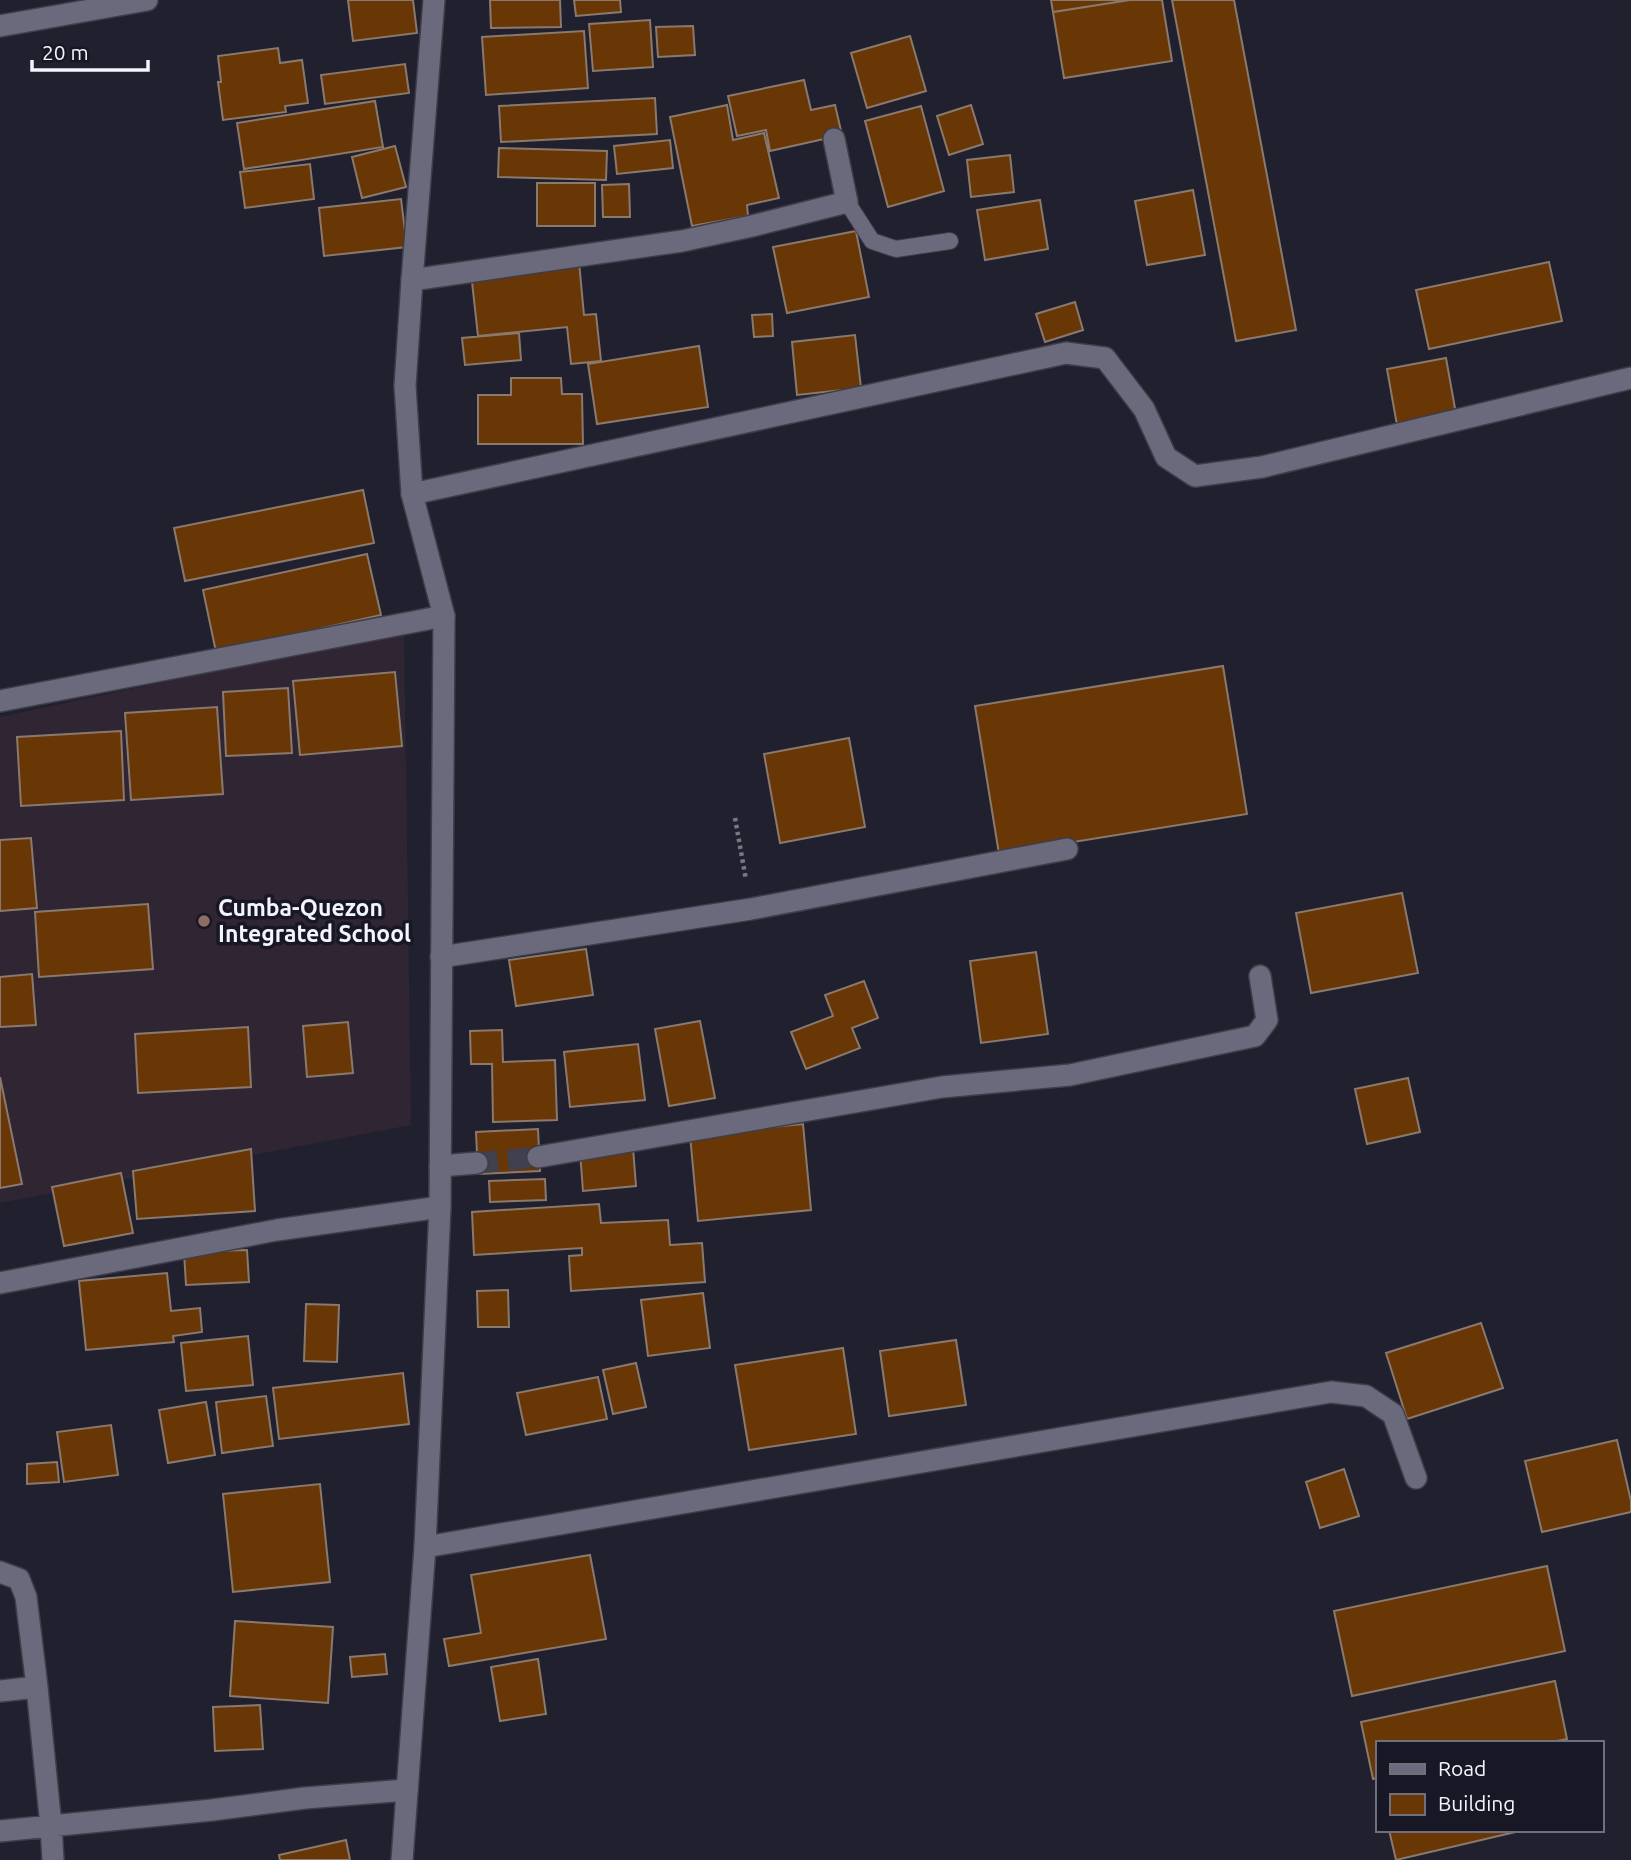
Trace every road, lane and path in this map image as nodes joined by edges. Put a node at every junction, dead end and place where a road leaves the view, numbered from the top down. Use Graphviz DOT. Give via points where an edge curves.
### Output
graph roads {
  1 [pos="147,0"];
  2 [pos="434,0"];
  3 [pos="0,26"];
  4 [pos="834,139"];
  5 [pos="847,202"];
  6 [pos="950,241"];
  7 [pos="412,280"];
  8 [pos="1631,377"];
  9 [pos="412,494"];
  10 [pos="444,616"];
  11 [pos="0,701"];
  12 [pos="735,818"];
  13 [pos="1067,849"];
  14 [pos="751,909"];
  15 [pos="441,957"];
  16 [pos="1261,976"];
  17 [pos="538,1157"];
  18 [pos="477,1163"];
  19 [pos="440,1166"];
  20 [pos="440,1207"];
  21 [pos="0,1283"];
  22 [pos="1416,1478"];
  23 [pos="425,1547"];
  24 [pos="0,1572"];
  25 [pos="37,1687"];
  26 [pos="0,1691"];
  27 [pos="407,1790"];
  28 [pos="51,1826"];
  29 [pos="0,1831"];
  30 [pos="52,1860"];
  31 [pos="402,1860"];
  1 -- 3 [label="street"];
  2 -- 7 [label="street"];
  4 -- 5 [label="street"];
  5 -- 6 [label="lane" via="872,241 895,249"];
  5 -- 7 [label="street" via="682,241"];
  7 -- 9 [label="street" via="405,386"];
  8 -- 9 [label="street" via="1262,467 1195,476 1166,457 1144,409 1105,358 1066,353"];
  9 -- 10 [label="street"];
  10 -- 11 [label="street"];
  10 -- 15 [label="street"];
  12 -- 14 [label="path"];
  13 -- 14 [label="street"];
  14 -- 15 [label="street"];
  15 -- 19 [label="street"];
  16 -- 17 [label="street" via="1267,1020 1255,1036 1070,1075 942,1087"];
  18 -- 19 [label="street"];
  19 -- 20 [label="street"];
  20 -- 21 [label="street" via="277,1230"];
  20 -- 23 [label="street"];
  22 -- 23 [label="street" via="1392,1414 1366,1396 1331,1392"];
  23 -- 27 [label="street"];
  24 -- 25 [label="street" via="19,1579 26,1597"];
  25 -- 26 [label="street"];
  25 -- 28 [label="street"];
  27 -- 28 [label="street"];
  27 -- 31 [label="street"];
  28 -- 29 [label="street"];
  28 -- 30 [label="street"];
}
